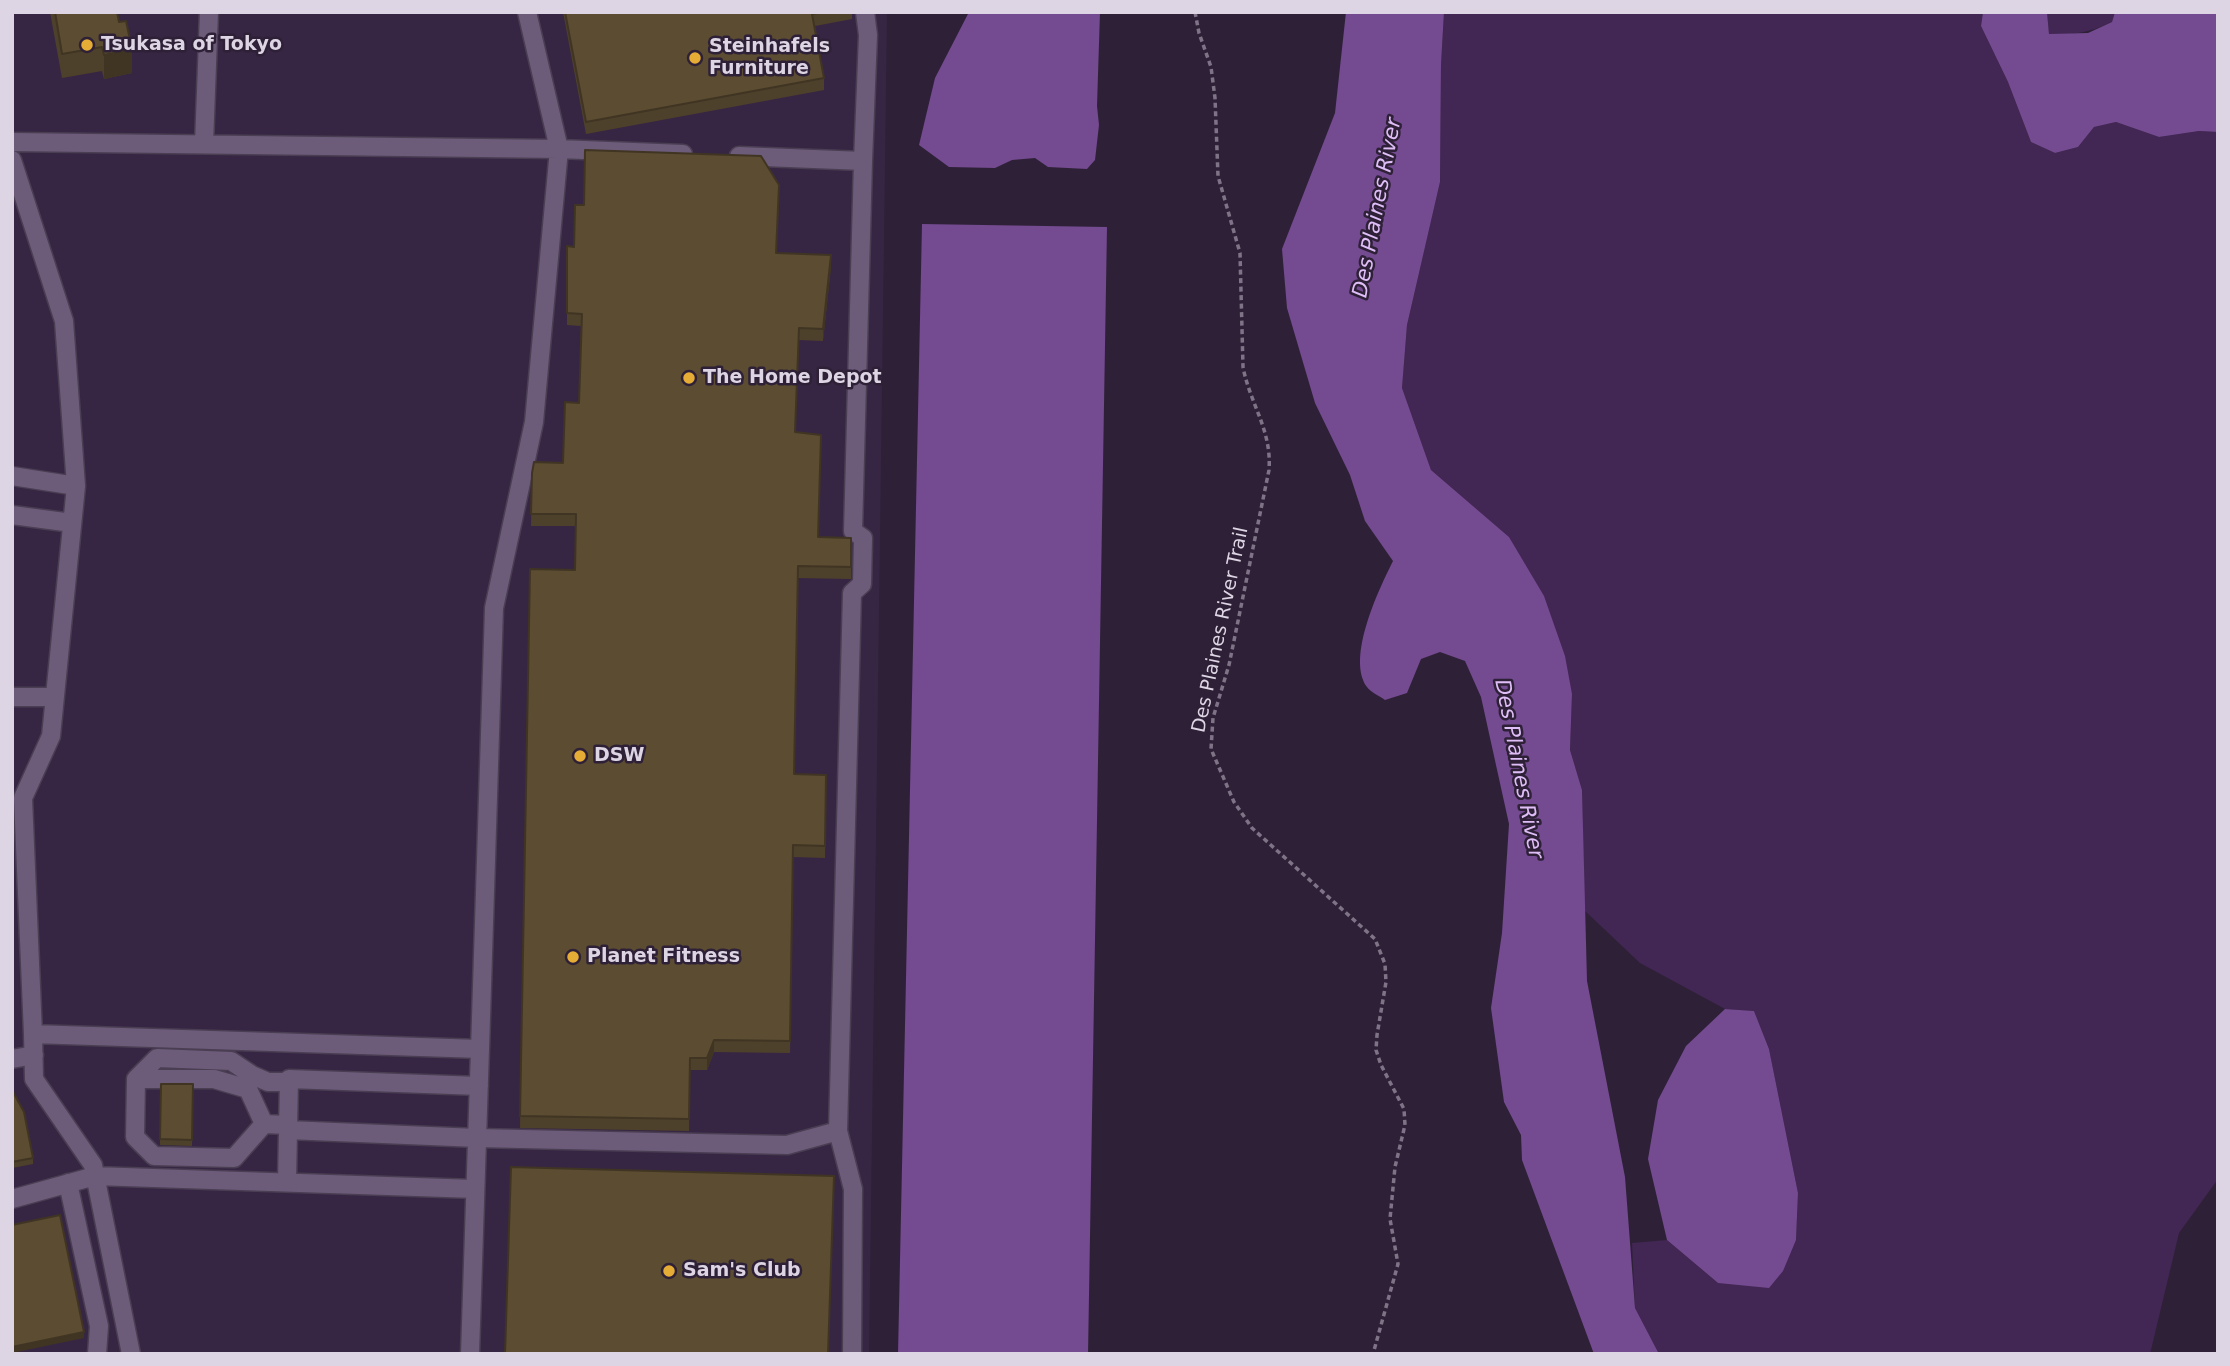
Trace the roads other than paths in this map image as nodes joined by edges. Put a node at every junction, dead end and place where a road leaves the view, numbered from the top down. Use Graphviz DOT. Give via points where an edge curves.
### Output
graph roads {
  1 [pos="209,12"];
  2 [pos="527,12"];
  3 [pos="865,12"];
  4 [pos="12,142"];
  5 [pos="204,144"];
  6 [pos="559,149"];
  7 [pos="863,161"];
  8 [pos="13,167"];
  9 [pos="12,476"];
  10 [pos="76,486"];
  11 [pos="12,515"];
  12 [pos="72,523"];
  13 [pos="12,696"];
  14 [pos="55,697"];
  15 [pos="33,1034"];
  16 [pos="480,1049"];
  17 [pos="34,1055"];
  18 [pos="12,1059"];
  19 [pos="136,1079"];
  20 [pos="289,1082"];
  21 [pos="479,1086"];
  22 [pos="264,1124"];
  23 [pos="288,1127"];
  24 [pos="838,1130"];
  25 [pos="477,1138"];
  26 [pos="95,1176"];
  27 [pos="287,1182"];
  28 [pos="68,1183"];
  29 [pos="475,1189"];
  30 [pos="12,1199"];
  31 [pos="97,1354"];
  32 [pos="131,1354"];
  33 [pos="470,1354"];
  34 [pos="852,1354"];
  1 -- 5 [label="lane"];
  2 -- 6 [label="lane"];
  3 -- 7 [label="lane"];
  4 -- 5 [label="lane"];
  5 -- 6 [label="lane"];
  6 -- 7 [label="lane"];
  6 -- 16 [label="lane" via="534,422 494,608"];
  7 -- 24 [label="lane" via="853,531 863,538 862,584 852,593"];
  8 -- 10 [label="lane" via="64,321"];
  9 -- 10 [label="lane"];
  10 -- 12 [label="lane"];
  11 -- 12 [label="lane"];
  12 -- 14 [label="lane"];
  13 -- 14 [label="lane"];
  14 -- 15 [label="lane" via="51,736 23,798"];
  15 -- 16 [label="lane"];
  15 -- 17 [label="lane"];
  16 -- 21 [label="lane"];
  17 -- 18 [label="lane"];
  17 -- 26 [label="lane" via="34,1079 93,1165"];
  19 -- 20 [label="lane" via="157,1058 231,1061 268,1082"];
  19 -- 22 [label="lane" via="214,1079 248,1089"];
  19 -- 22 [label="lane" via="135,1137 154,1156 234,1158"];
  20 -- 21 [label="lane"];
  20 -- 23 [label="lane"];
  21 -- 25 [label="lane"];
  22 -- 23 [label="lane"];
  23 -- 25 [label="lane"];
  23 -- 27 [label="lane"];
  24 -- 25 [label="lane" via="787,1145"];
  24 -- 34 [label="lane" via="853,1189"];
  25 -- 29 [label="lane"];
  26 -- 27 [label="lane"];
  26 -- 28 [label="lane"];
  26 -- 32 [label="lane"];
  27 -- 29 [label="lane"];
  28 -- 30 [label="lane"];
  28 -- 31 [label="lane" via="99,1326"];
  29 -- 33 [label="lane"];
}
